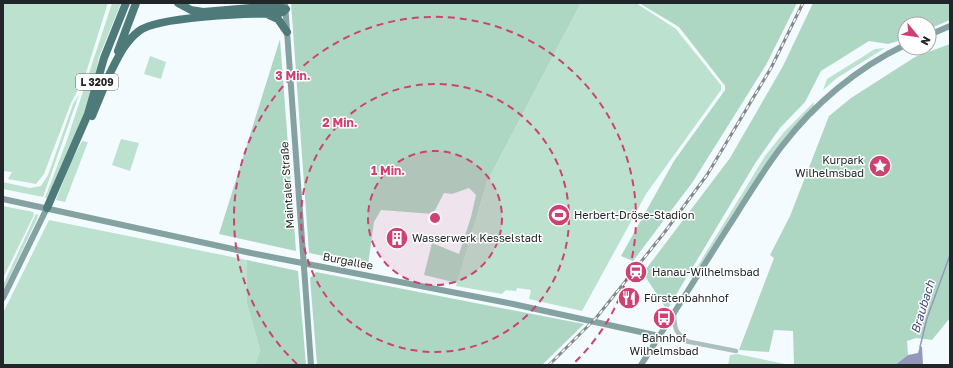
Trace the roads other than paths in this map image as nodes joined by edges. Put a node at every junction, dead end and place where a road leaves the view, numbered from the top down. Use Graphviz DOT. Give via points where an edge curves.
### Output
graph roads {
  1 [pos="126,3"];
  2 [pos="136,3"];
  3 [pos="178,3"];
  4 [pos="285,6"];
  5 [pos="264,8"];
  6 [pos="950,26"];
  7 [pos="287,32"];
  8 [pos="937,32"];
  9 [pos="897,49"];
  10 [pos="108,79"];
  11 [pos="67,160"];
  12 [pos="3,199"];
  13 [pos="47,208"];
  14 [pos="303,262"];
  15 [pos="3,298"];
  16 [pos="674,313"];
  17 [pos="659,336"];
  18 [pos="690,343"];
  19 [pos="736,351"];
  20 [pos="311,365"];
  21 [pos="641,365"];
  1 -- 11 [label="highway, L 3209" via="104,58 88,114"];
  2 -- 10 [label="highway, L 3209"];
  3 -- 5 [label="highway" via="191,10 203,12"];
  4 -- 5 [label="highway"];
  4 -- 7 [label="main road, Maintaler Straße"];
  5 -- 7 [label="highway" via="278,19"];
  5 -- 10 [label="highway" via="172,20 145,27 125,46"];
  6 -- 8 [label="main road"];
  7 -- 14 [label="main road, Maintaler Straße"];
  9 -- 16 [label="main road" via="844,84 790,135"];
  10 -- 11 [label="highway, L 3209" via="90,120"];
  11 -- 13 [label="highway, L 3209"];
  12 -- 13 [label="main road, Burgallee"];
  13 -- 14 [label="main road, Burgallee"];
  13 -- 15 [label="main road, L 3209"];
  14 -- 17 [label="main road, Burgallee"];
  14 -- 20 [label="main road, Maintaler Straße"];
  16 -- 17 [label="main road"];
  16 -- 18 [label="street" via="677,334"];
  17 -- 18 [label="street, Burgallee"];
  17 -- 21 [label="main road"];
  18 -- 19 [label="street, Burgallee"];
}
